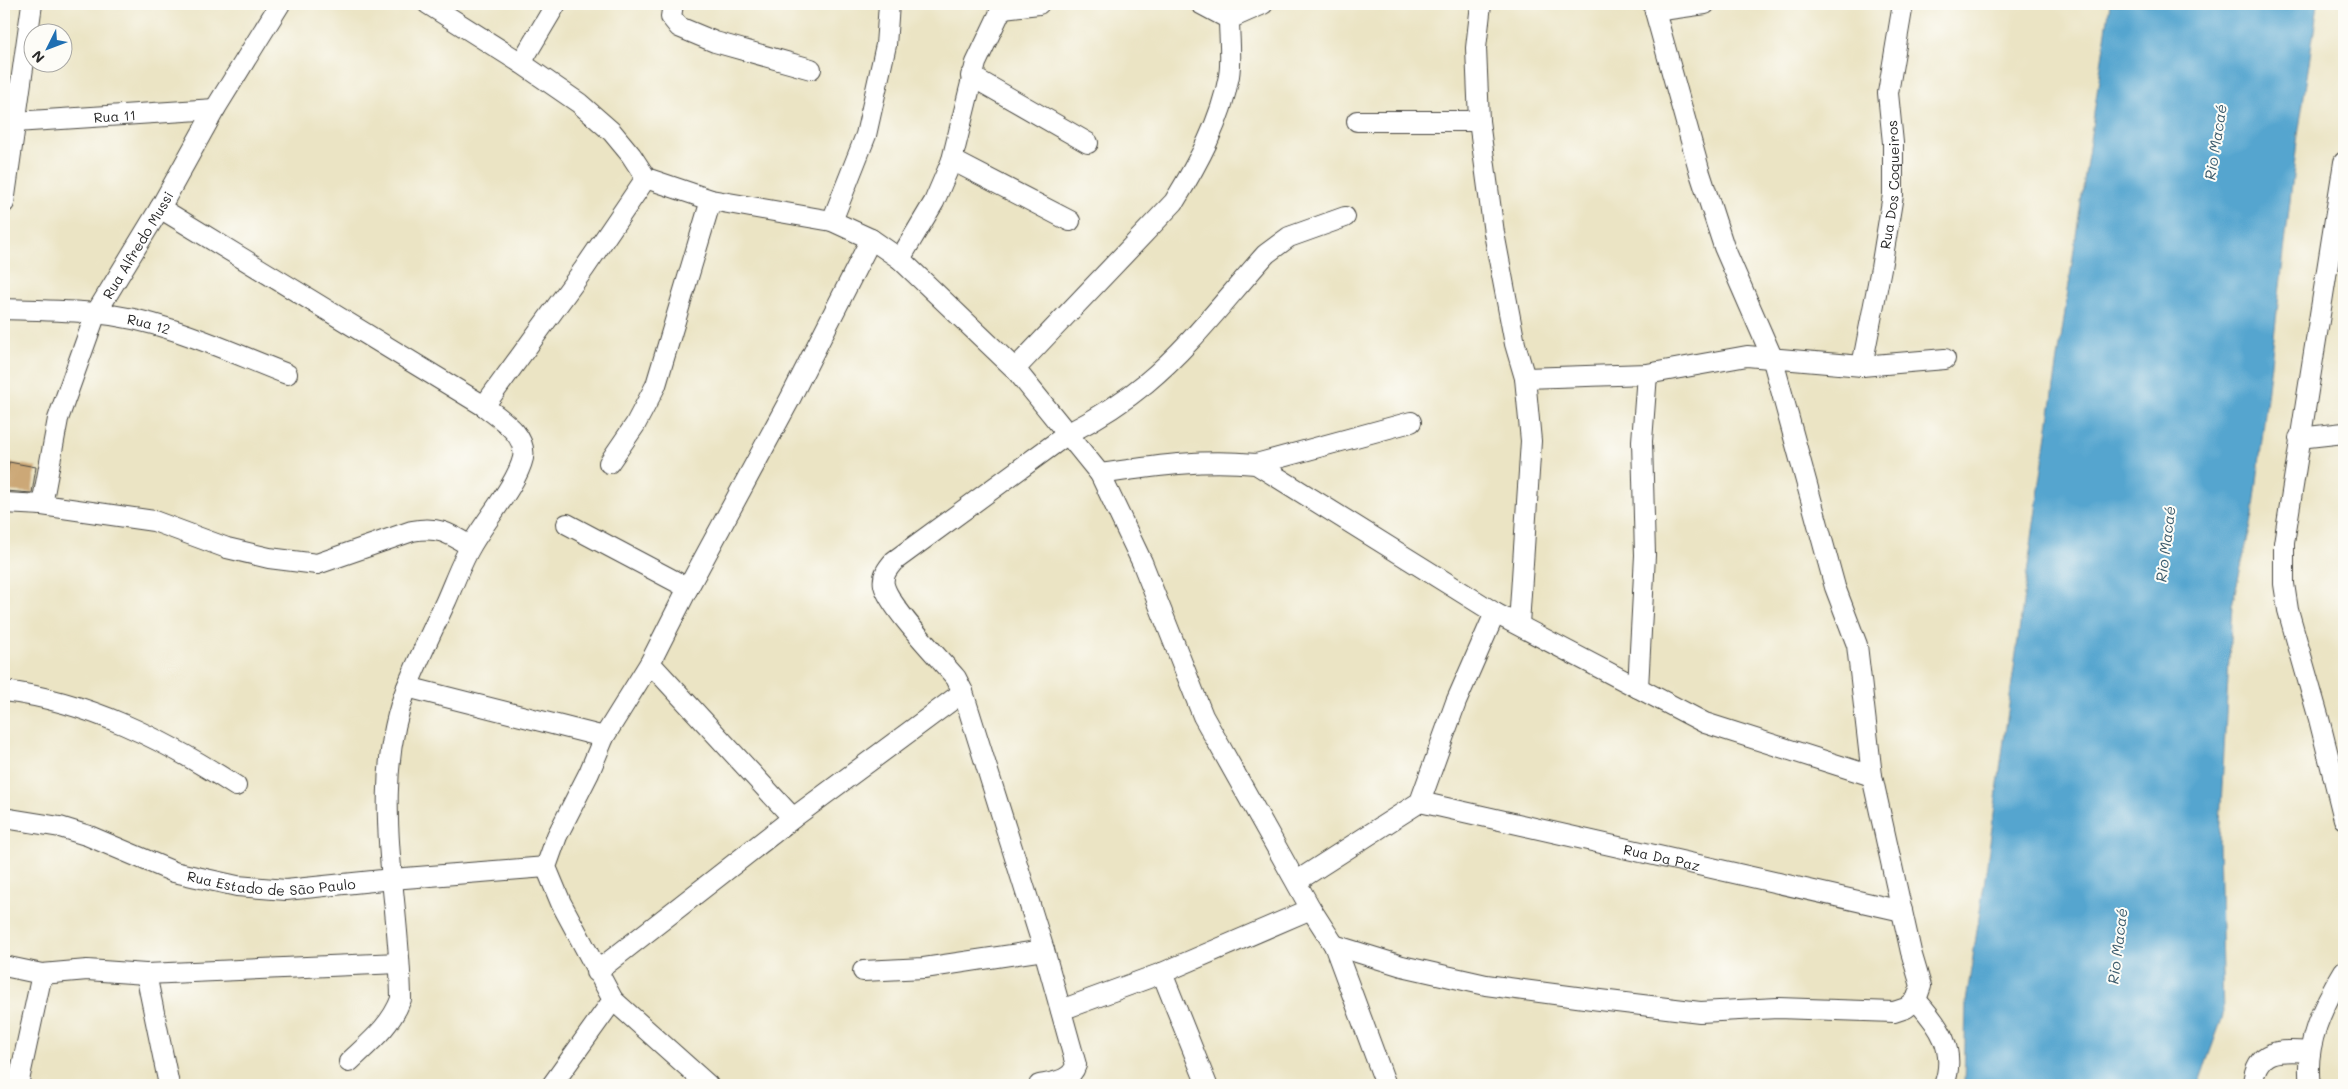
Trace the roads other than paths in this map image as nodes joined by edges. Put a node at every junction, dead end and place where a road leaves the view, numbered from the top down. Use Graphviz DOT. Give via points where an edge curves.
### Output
graph roads {
  1 [pos="32,4"];
  2 [pos="280,4"];
  3 [pos="428,4"];
  4 [pos="556,4"];
  5 [pos="673,4"];
  6 [pos="889,4"];
  7 [pos="1039,4"];
  8 [pos="1201,4"];
  9 [pos="1263,4"];
  10 [pos="1480,4"];
  11 [pos="1705,4"];
  12 [pos="1903,4"];
  13 [pos="1003,6"];
  14 [pos="1654,8"];
  15 [pos="1230,19"];
  16 [pos="521,63"];
  17 [pos="810,69"];
  18 [pos="971,76"];
  19 [pos="215,109"];
  20 [pos="1357,121"];
  21 [pos="1479,121"];
  22 [pos="15,122"];
  23 [pos="1088,143"];
  24 [pos="952,160"];
  25 [pos="2344,162"];
  26 [pos="646,178"];
  27 [pos="710,200"];
  28 [pos="4,203"];
  29 [pos="160,208"];
  30 [pos="1345,217"];
  31 [pos="832,221"];
  32 [pos="1070,221"];
  33 [pos="870,239"];
  34 [pos="900,259"];
  35 [pos="4,309"];
  36 [pos="96,313"];
  37 [pos="1772,357"];
  38 [pos="1945,360"];
  39 [pos="1862,366"];
  40 [pos="1015,368"];
  41 [pos="287,374"];
  42 [pos="1647,374"];
  43 [pos="1525,378"];
  44 [pos="484,406"];
  45 [pos="1411,422"];
  46 [pos="1069,433"];
  47 [pos="2344,433"];
  48 [pos="2299,438"];
  49 [pos="609,463"];
  50 [pos="1256,464"];
  51 [pos="1100,474"];
  52 [pos="4,503"];
  53 [pos="42,504"];
  54 [pos="567,524"];
  55 [pos="470,546"];
  56 [pos="688,588"];
  57 [pos="1495,613"];
  58 [pos="1519,624"];
  59 [pos="650,663"];
  60 [pos="407,687"];
  61 [pos="1638,688"];
  62 [pos="4,691"];
  63 [pos="963,692"];
  64 [pos="604,737"];
  65 [pos="1872,776"];
  66 [pos="236,786"];
  67 [pos="1420,802"];
  68 [pos="4,818"];
  69 [pos="793,818"];
  70 [pos="2344,819"];
  71 [pos="546,867"];
  72 [pos="392,879"];
  73 [pos="1297,881"];
  74 [pos="1311,909"];
  75 [pos="1902,911"];
  76 [pos="1334,945"];
  77 [pos="1044,950"];
  78 [pos="399,964"];
  79 [pos="4,966"];
  80 [pos="863,970"];
  81 [pos="2344,971"];
  82 [pos="596,972"];
  83 [pos="1162,973"];
  84 [pos="42,974"];
  85 [pos="146,974"];
  86 [pos="613,1000"];
  87 [pos="1916,1000"];
  88 [pos="1061,1010"];
  89 [pos="2310,1052"];
  90 [pos="349,1062"];
  91 [pos="18,1085"];
  92 [pos="169,1085"];
  93 [pos="552,1085"];
  94 [pos="708,1085"];
  95 [pos="1039,1085"];
  96 [pos="1207,1085"];
  97 [pos="1386,1085"];
  98 [pos="1944,1085"];
  99 [pos="2253,1085"];
  100 [pos="2310,1085"];
  1 -- 22 [label="street"];
  2 -- 19 [label="street, Rua Alfredo Mussi"];
  3 -- 16 [label="street"];
  4 -- 16 [label="street"];
  5 -- 17 [label="street" via="671,17 679,27 715,42"];
  6 -- 31 [label="street" via="886,45 866,135"];
  7 -- 13 [label="street"];
  8 -- 15 [label="street"];
  9 -- 15 [label="street"];
  10 -- 21 [label="street" via="1476,48"];
  11 -- 14 [label="street"];
  12 -- 39 [label="street, Rua Dos Coqueiros" via="1888,93 1893,194"];
  13 -- 18 [label="street"];
  14 -- 37 [label="street" via="1724,247"];
  15 -- 40 [label="street" via="1230,74 1222,107 1193,170 1174,202"];
  16 -- 26 [label="street" via="579,103 612,132"];
  18 -- 23 [label="street"];
  18 -- 24 [label="street"];
  19 -- 22 [label="street, Rua 11"];
  19 -- 29 [label="street, Rua Alfredo Mussi"];
  20 -- 21 [label="street"];
  21 -- 43 [label="street" via="1494,233 1513,335"];
  22 -- 28 [label="street"];
  24 -- 32 [label="street"];
  24 -- 34 [label="street" via="934,202"];
  25 -- 48 [label="street"];
  26 -- 27 [label="street"];
  26 -- 44 [label="street"];
  27 -- 31 [label="street"];
  27 -- 49 [label="street" via="656,384 635,425"];
  29 -- 36 [label="street, Rua Alfredo Mussi"];
  29 -- 44 [label="street"];
  30 -- 46 [label="street" via="1289,237 1272,249 1146,383 1098,418"];
  31 -- 33 [label="street"];
  33 -- 34 [label="street"];
  33 -- 56 [label="street" via="785,408"];
  34 -- 40 [label="street"];
  35 -- 36 [label="street, Rua 12"];
  36 -- 41 [label="street, Rua 12" via="150,323 191,336"];
  36 -- 53 [label="street, Rua Alfredo Mussi" via="58,419"];
  37 -- 39 [label="street"];
  37 -- 42 [label="street" via="1747,356"];
  37 -- 65 [label="street" via="1835,587 1858,645"];
  38 -- 39 [label="street"];
  40 -- 46 [label="street"];
  42 -- 43 [label="street"];
  42 -- 61 [label="street" via="1642,441 1645,555"];
  43 -- 58 [label="street" via="1531,441"];
  44 -- 55 [label="street" via="518,436 523,446 523,458 504,496"];
  45 -- 50 [label="street"];
  46 -- 51 [label="street"];
  46 -- 63 [label="street" via="894,561 886,571 884,584 891,601 956,678"];
  47 -- 48 [label="street"];
  48 -- 70 [label="street" via="2284,543 2284,584 2292,627"];
  50 -- 51 [label="street" via="1216,461 1172,463"];
  50 -- 57 [label="street"];
  51 -- 73 [label="street" via="1142,562 1202,716"];
  52 -- 53 [label="street"];
  53 -- 55 [label="street" via="154,521 227,548 316,564 428,528 446,532"];
  54 -- 56 [label="street"];
  55 -- 60 [label="street"];
  56 -- 59 [label="street"];
  57 -- 58 [label="street"];
  57 -- 67 [label="street" via="1456,702"];
  58 -- 61 [label="street"];
  59 -- 64 [label="street"];
  59 -- 69 [label="street"];
  60 -- 64 [label="street"];
  60 -- 72 [label="street" via="394,734 387,780"];
  61 -- 65 [label="street" via="1705,724"];
  62 -- 66 [label="street" via="95,712 169,746"];
  63 -- 69 [label="street"];
  63 -- 77 [label="street"];
  64 -- 71 [label="street" via="557,836"];
  65 -- 75 [label="street"];
  67 -- 73 [label="street"];
  67 -- 75 [label="street, Rua Da Paz"];
  68 -- 72 [label="street, Rua Estado de São Paulo" via="60,827 174,872 237,886 286,890"];
  69 -- 82 [label="street"];
  71 -- 72 [label="street, Rua Estado de São Paulo"];
  71 -- 82 [label="street"];
  72 -- 78 [label="street"];
  73 -- 74 [label="street"];
  74 -- 76 [label="street"];
  74 -- 83 [label="street"];
  75 -- 87 [label="street" via="1921,986"];
  76 -- 87 [label="street" via="1402,966 1486,985 1700,1012 1778,1008 1894,1012"];
  76 -- 97 [label="street"];
  77 -- 80 [label="street" via="924,968"];
  77 -- 88 [label="street"];
  78 -- 85 [label="street"];
  78 -- 90 [label="street" via="401,999 396,1011 386,1026"];
  79 -- 84 [label="street"];
  81 -- 89 [label="street" via="2328,997"];
  82 -- 86 [label="street"];
  83 -- 88 [label="street"];
  83 -- 96 [label="street"];
  84 -- 85 [label="street" via="86,970"];
  84 -- 91 [label="street"];
  85 -- 92 [label="street"];
  86 -- 93 [label="street"];
  86 -- 94 [label="street"];
  87 -- 98 [label="street" via="1934,1020 1949,1050"];
  88 -- 95 [label="street" via="1076,1064 1065,1079"];
  89 -- 99 [label="street" via="2273,1052 2257,1065"];
  89 -- 100 [label="street"];
}
